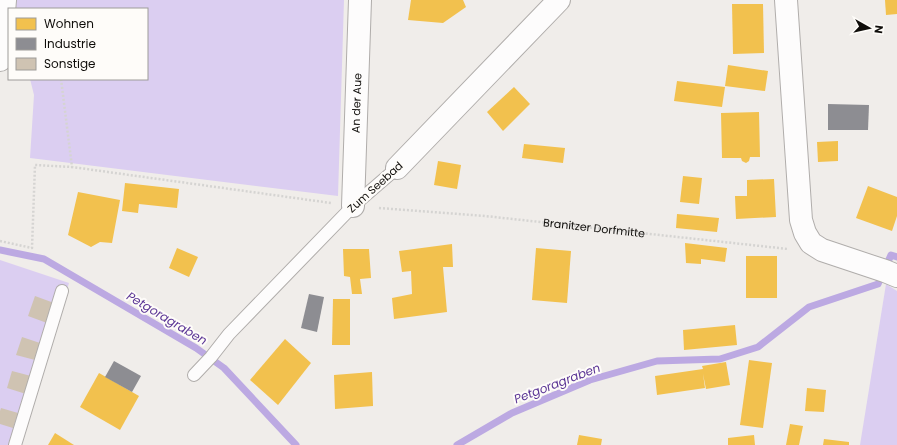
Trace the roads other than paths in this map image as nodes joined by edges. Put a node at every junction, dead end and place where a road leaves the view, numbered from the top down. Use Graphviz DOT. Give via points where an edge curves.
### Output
graph roads {
  1 [pos="5,0"];
  2 [pos="360,0"];
  3 [pos="559,0"];
  4 [pos="786,0"];
  5 [pos="0,60"];
  6 [pos="397,168"];
  7 [pos="353,206"];
  8 [pos="884,271"];
  9 [pos="62,291"];
  10 [pos="194,375"];
  11 [pos="15,445"];
  1 -- 5 [label="street"];
  2 -- 7 [label="street, An der Aue"];
  3 -- 6 [label="street, Zum Seebad"];
  4 -- 8 [label="street" via="801,220 805,233 811,243 822,250"];
  6 -- 7 [label="lane, Zum Seebad"];
  7 -- 10 [label="lane, Zum Seebad" via="229,334"];
  9 -- 11 [label="lane"];
}
